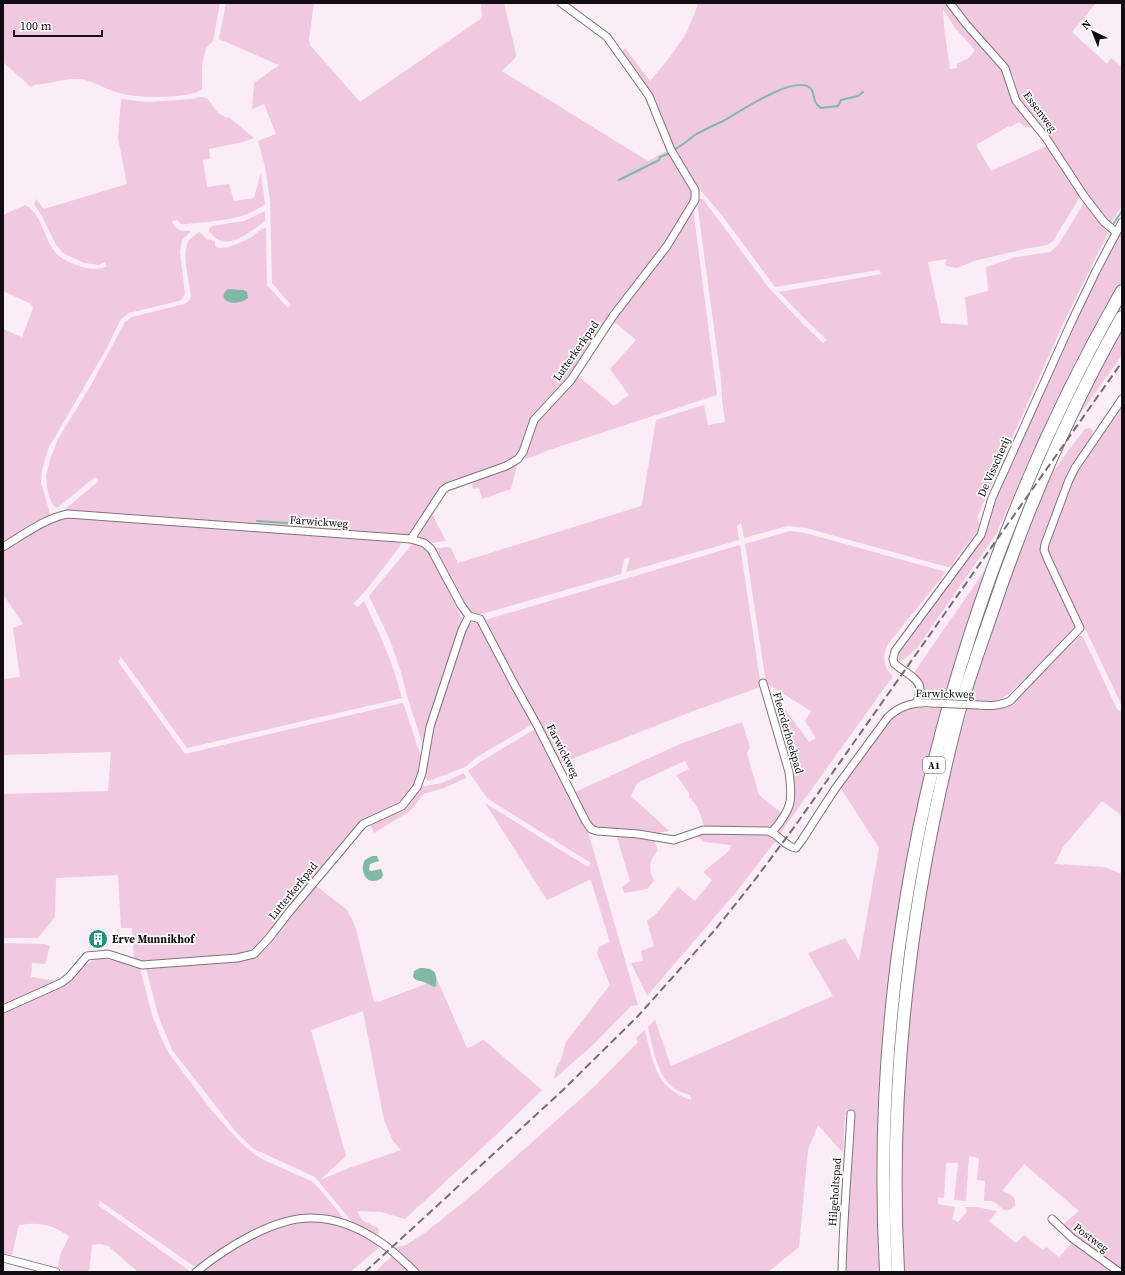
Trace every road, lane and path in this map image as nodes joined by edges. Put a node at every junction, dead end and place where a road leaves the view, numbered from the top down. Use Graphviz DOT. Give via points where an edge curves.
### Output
graph roads {
  1 [pos="562,3"];
  2 [pos="950,3"];
  3 [pos="1122,222"];
  4 [pos="1116,232"];
  5 [pos="1122,291"];
  6 [pos="1122,317"];
  7 [pos="1122,400"];
  8 [pos="411,540"];
  9 [pos="3,546"];
  10 [pos="469,616"];
  11 [pos="762,682"];
  12 [pos="917,702"];
  13 [pos="772,832"];
  14 [pos="3,1009"];
  15 [pos="851,1114"];
  16 [pos="1052,1219"];
  17 [pos="3,1258"];
  18 [pos="56,1272"];
  19 [pos="196,1272"];
  20 [pos="415,1272"];
  21 [pos="842,1272"];
  22 [pos="886,1272"];
  23 [pos="898,1272"];
  24 [pos="1119,1272"];
  1 -- 8 [label="street, Lutterkerkpad" via="607,37 649,96 672,150 695,190 695,200 667,246 613,316 571,380 534,420 518,460 447,487"];
  2 -- 4 [label="street, Essenweg" via="1005,68 1016,100 1046,138 1084,196 1104,222"];
  3 -- 4 [label="street, De Visscherij"];
  4 -- 12 [label="street, De Visscherij" via="1071,323 992,498 981,535 893,655 894,663 919,685"];
  5 -- 22 [label="highway, A1" via="1072,382 1013,515 967,645 931,777 903,921 890,1036 885,1122"];
  6 -- 23 [label="highway, A1" via="1083,389 1047,466 1020,532 956,720 918,903 903,1024 896,1174"];
  7 -- 12 [label="street, Farwickweg, bridge" via="1069,480 1045,544 1044,550 1048,560 1080,628 1010,701 994,706"];
  8 -- 9 [label="street, Farwickweg" via="68,514 47,521"];
  8 -- 10 [label="street, Farwickweg" via="424,543 431,549"];
  10 -- 13 [label="street, Farwickweg" via="480,619 591,829 674,840 708,830"];
  10 -- 14 [label="street, Lutterkerkpad" via="430,727 417,787 402,806 363,824 254,954 237,958 142,965 108,954 87,956 69,977"];
  11 -- 13 [label="street, Fleerderhoekpad" via="789,772 791,787 790,806"];
  12 -- 13 [label="street, Farwickweg" via="896,710 884,721 798,846 790,846"];
  15 -- 21 [label="street, Hilgeholtspad"];
  16 -- 24 [label="street, Postweg" via="1072,1238"];
  17 -- 18 [label="street"];
  19 -- 20 [label="street" via="227,1248 252,1235 303,1218 324,1219 354,1228 378,1240"];
}
